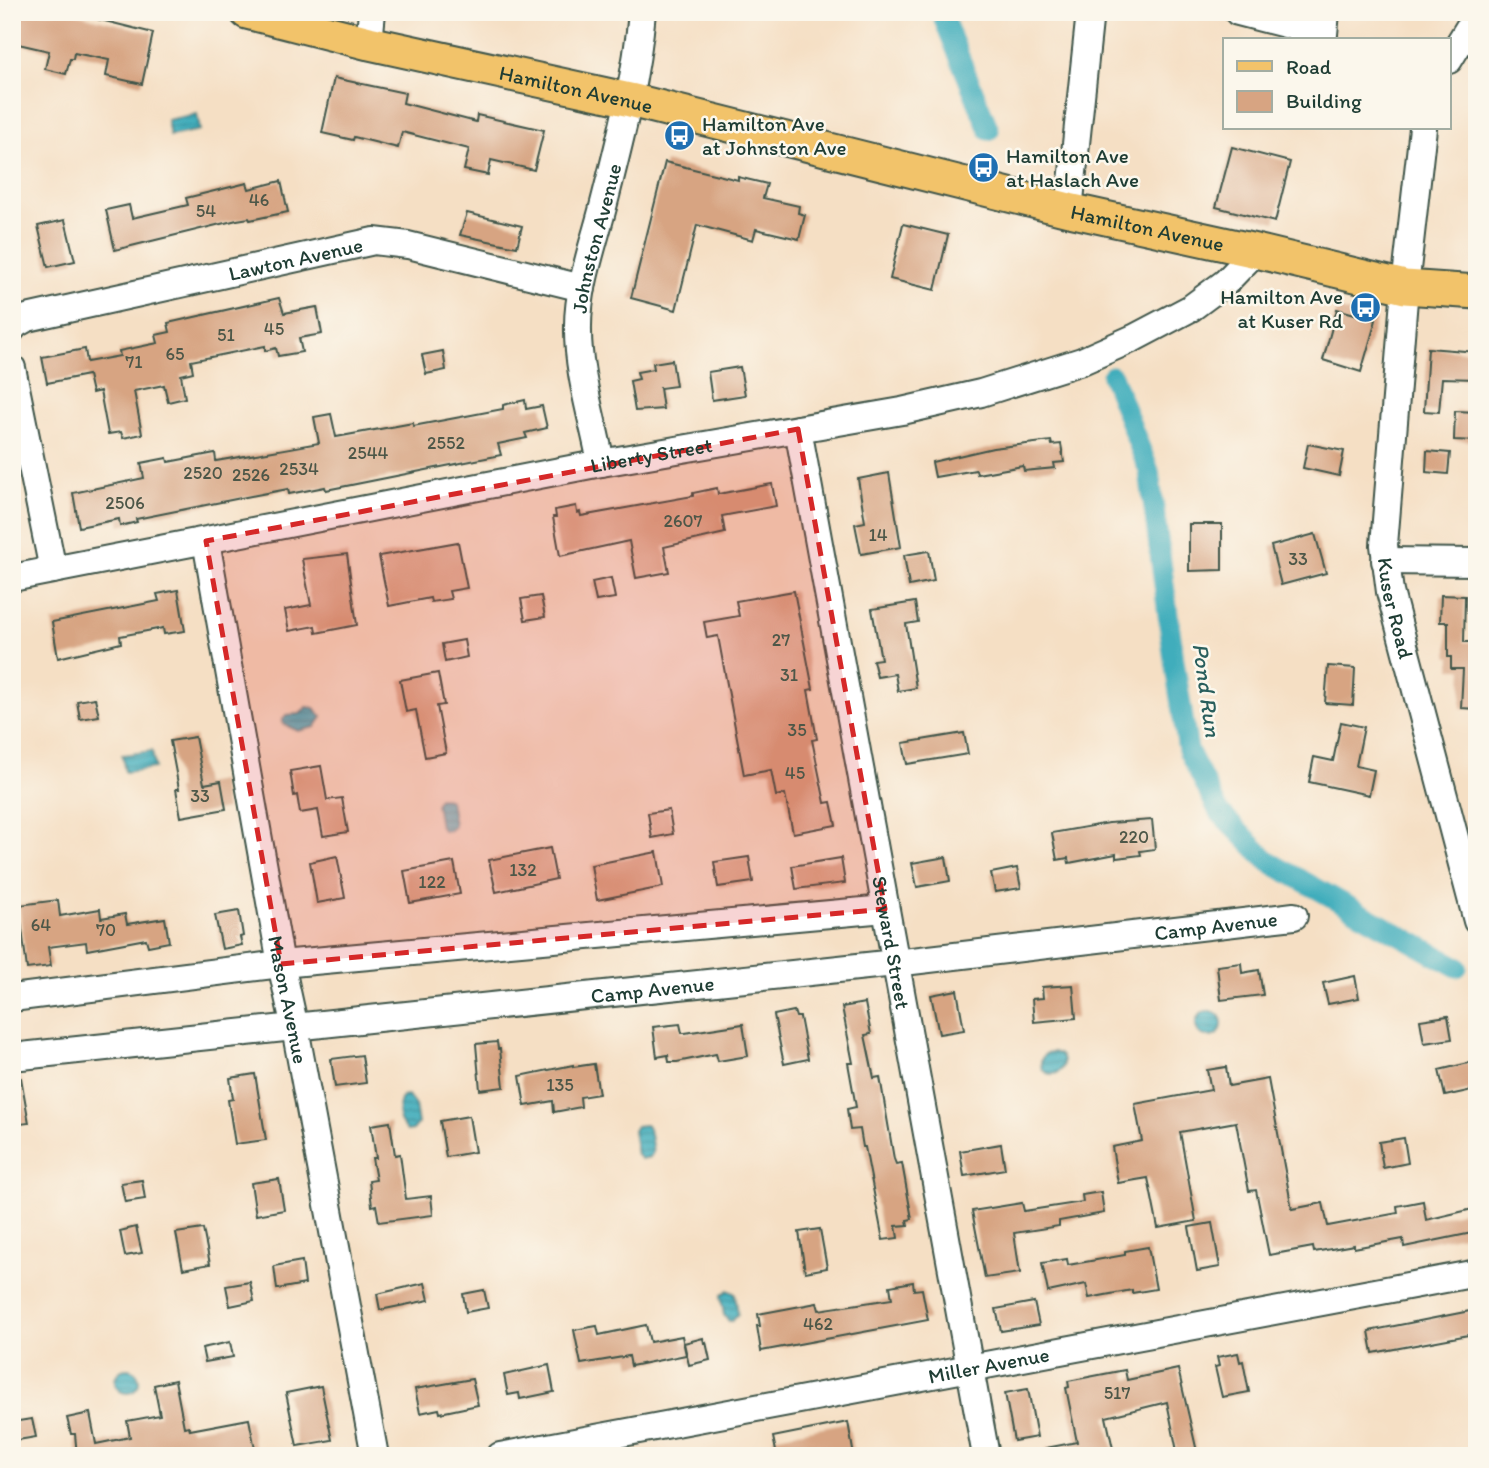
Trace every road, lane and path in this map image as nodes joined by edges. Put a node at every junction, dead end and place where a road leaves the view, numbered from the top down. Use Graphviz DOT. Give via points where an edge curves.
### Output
graph roads {
  1 [pos="247,12"];
  2 [pos="642,12"];
  3 [pos="1090,12"];
  4 [pos="1238,12"];
  5 [pos="1477,14"];
  6 [pos="1325,23"];
  7 [pos="371,27"];
  8 [pos="1450,58"];
  9 [pos="630,100"];
  10 [pos="1423,130"];
  11 [pos="1069,209"];
  12 [pos="1256,251"];
  13 [pos="1405,287"];
  14 [pos="582,288"];
  15 [pos="1477,292"];
  16 [pos="12,329"];
  17 [pos="12,368"];
  18 [pos="798,429"];
  19 [pos="601,463"];
  20 [pos="206,541"];
  21 [pos="1384,561"];
  22 [pos="1477,562"];
  23 [pos="53,570"];
  24 [pos="12,578"];
  25 [pos="885,909"];
  26 [pos="1294,916"];
  27 [pos="1477,921"];
  28 [pos="895,963"];
  29 [pos="281,964"];
  30 [pos="12,998"];
  31 [pos="295,1028"];
  32 [pos="12,1056"];
  33 [pos="1477,1273"];
  34 [pos="970,1368"];
  35 [pos="375,1456"];
  36 [pos="500,1456"];
  37 [pos="986,1456"];
  1 -- 7 [label="main road, Hamilton Avenue"];
  2 -- 9 [label="street, Johnston Avenue"];
  3 -- 11 [label="street"];
  4 -- 6 [label="street"];
  5 -- 8 [label="street"];
  7 -- 9 [label="main road, Hamilton Avenue"];
  9 -- 11 [label="main road, Hamilton Avenue"];
  9 -- 14 [label="street, Johnston Avenue"];
  10 -- 13 [label="street, Kuser Road"];
  11 -- 12 [label="main road, Hamilton Avenue"];
  12 -- 13 [label="main road, Hamilton Avenue"];
  12 -- 18 [label="street, Liberty Street" via="1191,309 1082,361 968,396"];
  13 -- 15 [label="main road, Hamilton Avenue"];
  13 -- 21 [label="street, Kuser Road"];
  14 -- 16 [label="street, Lawton Avenue" via="408,245 374,241 27,318"];
  14 -- 19 [label="street, Johnston Avenue" via="579,354"];
  17 -- 23 [label="street"];
  18 -- 19 [label="street, Liberty Street"];
  18 -- 25 [label="street, Steward Street"];
  19 -- 20 [label="street, Liberty Street"];
  20 -- 23 [label="street, Liberty Street"];
  20 -- 29 [label="street, Mason Avenue"];
  21 -- 22 [label="street"];
  21 -- 27 [label="street, Kuser Road"];
  23 -- 24 [label="street, Liberty Street"];
  25 -- 28 [label="street, Steward Street"];
  25 -- 29 [label="street"];
  26 -- 28 [label="street, Camp Avenue"];
  28 -- 31 [label="street, Camp Avenue"];
  28 -- 34 [label="street, Steward Street"];
  29 -- 30 [label="street"];
  29 -- 31 [label="street, Mason Avenue"];
  31 -- 32 [label="street, Camp Avenue"];
  31 -- 35 [label="street, Mason Avenue"];
  33 -- 34 [label="street, Miller Avenue"];
  34 -- 36 [label="street, Miller Avenue"];
  34 -- 37 [label="street, Steward Street"];
}
